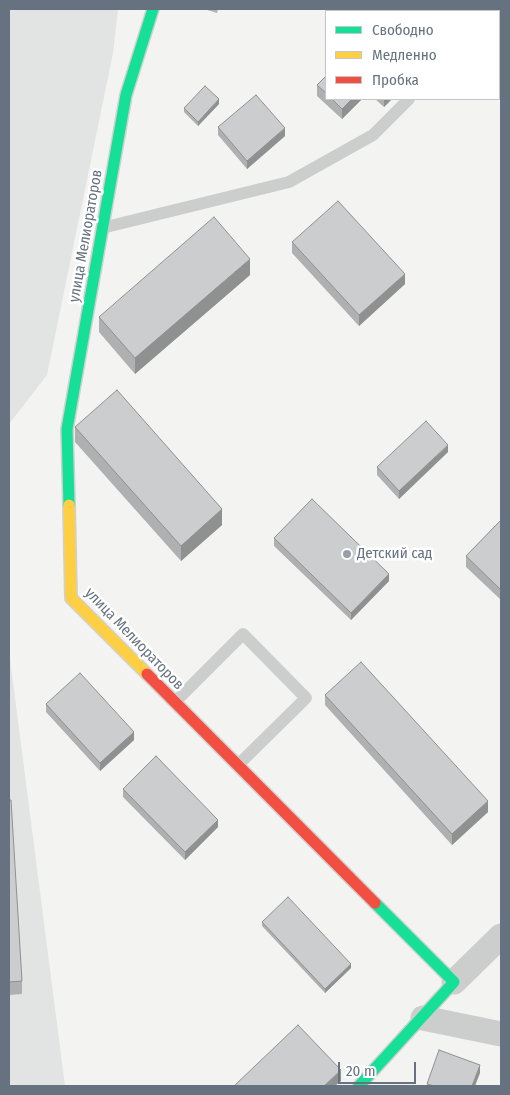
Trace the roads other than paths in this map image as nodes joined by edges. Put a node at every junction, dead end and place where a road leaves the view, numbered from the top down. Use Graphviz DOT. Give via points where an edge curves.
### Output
graph roads {
  1 [pos="153,9"];
  2 [pos="408,100"];
  3 [pos="102,228"];
  4 [pos="175,702"];
  5 [pos="238,765"];
  6 [pos="501,936"];
  7 [pos="454,982"];
  8 [pos="423,1018"];
  9 [pos="501,1034"];
  10 [pos="359,1086"];
  1 -- 3 [label="street, улица Мелиораторов" via="126,95"];
  2 -- 3 [label="lane" via="373,135 288,182"];
  3 -- 4 [label="street, улица Мелиораторов" via="67,429 71,598"];
  4 -- 5 [label="street, улица Мелиораторов"];
  4 -- 5 [label="lane" via="243,634 306,698"];
  5 -- 7 [label="street, улица Мелиораторов"];
  6 -- 7 [label="street"];
  7 -- 8 [label="street"];
  8 -- 9 [label="street"];
  8 -- 10 [label="street"];
}
